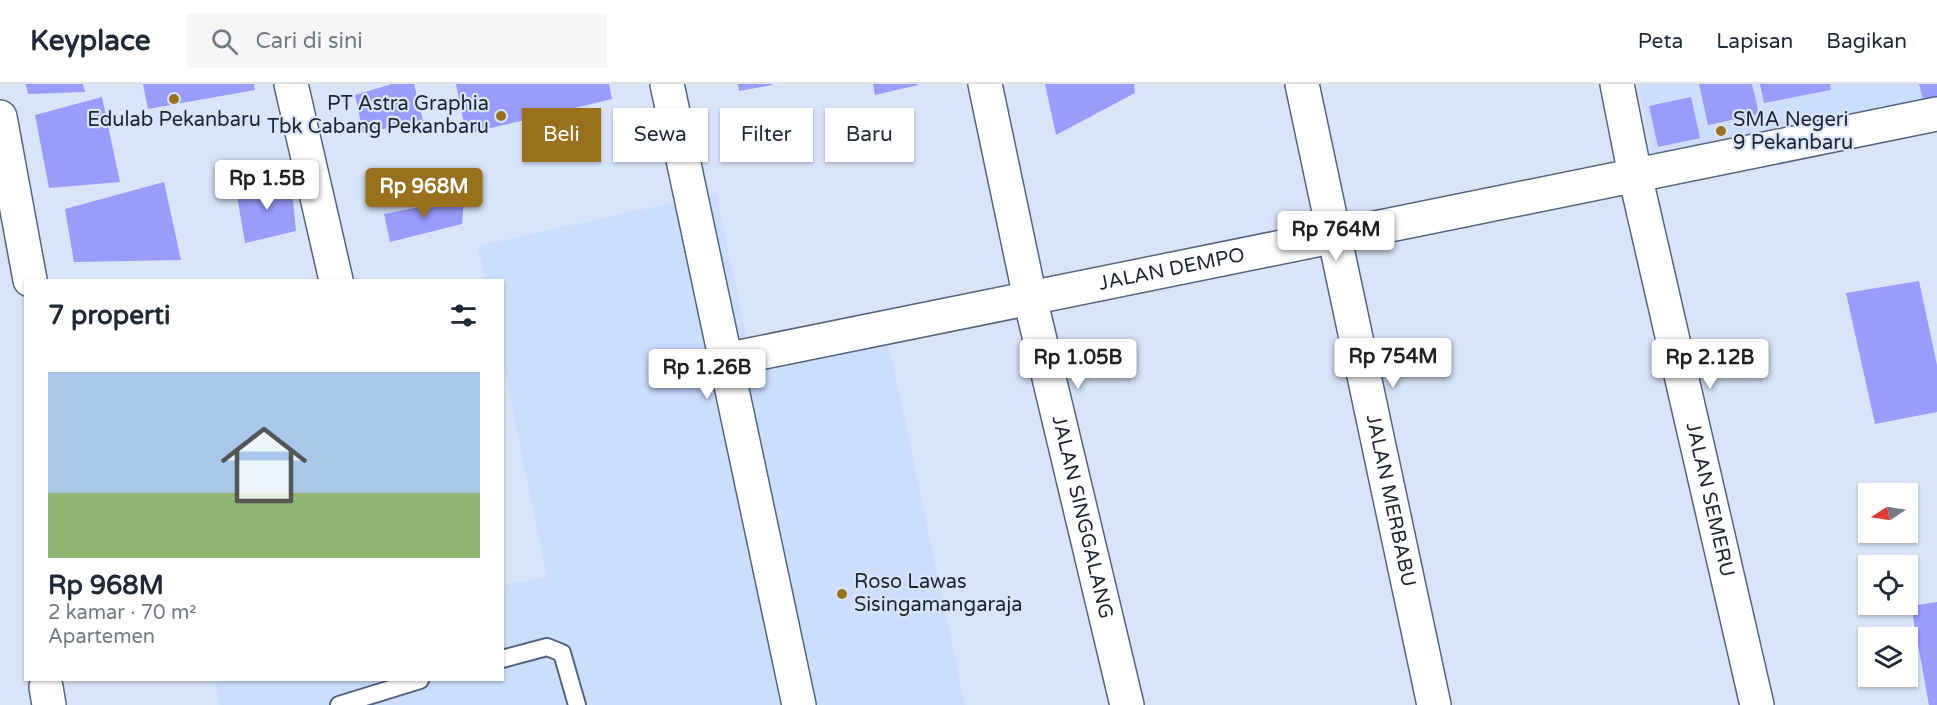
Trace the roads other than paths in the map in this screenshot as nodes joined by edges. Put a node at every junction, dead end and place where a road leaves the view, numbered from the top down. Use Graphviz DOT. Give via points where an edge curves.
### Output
graph roads {
  1 [pos="291,84"];
  2 [pos="667,84"];
  3 [pos="985,84"];
  4 [pos="1302,84"];
  5 [pos="1617,84"];
  6 [pos="1937,114"];
  7 [pos="0,117"];
  8 [pos="1635,175"];
  9 [pos="1335,236"];
  10 [pos="30,279"];
  11 [pos="336,279"];
  12 [pos="1030,298"];
  13 [pos="725,360"];
  14 [pos="504,658"];
  15 [pos="417,681"];
  16 [pos="339,705"];
  17 [pos="577,705"];
  18 [pos="799,705"];
  19 [pos="1127,705"];
  20 [pos="1434,705"];
  21 [pos="1757,705"];
  1 -- 11 [label="street"];
  2 -- 13 [label="street"];
  3 -- 12 [label="street, JALAN SINGGALANG"];
  4 -- 9 [label="street, JALAN MERBABU"];
  5 -- 8 [label="street, JALAN SEMERU"];
  6 -- 8 [label="street, JALAN DEMPO"];
  7 -- 10 [label="street"];
  8 -- 9 [label="street, JALAN DEMPO"];
  8 -- 21 [label="street, JALAN SEMERU"];
  9 -- 12 [label="street, JALAN DEMPO"];
  9 -- 20 [label="street, JALAN MERBABU"];
  12 -- 13 [label="street, JALAN DEMPO"];
  12 -- 19 [label="street, JALAN SINGGALANG"];
  13 -- 18 [label="street"];
  14 -- 17 [label="lane" via="547,647 562,653"];
  15 -- 16 [label="lane"];
}
